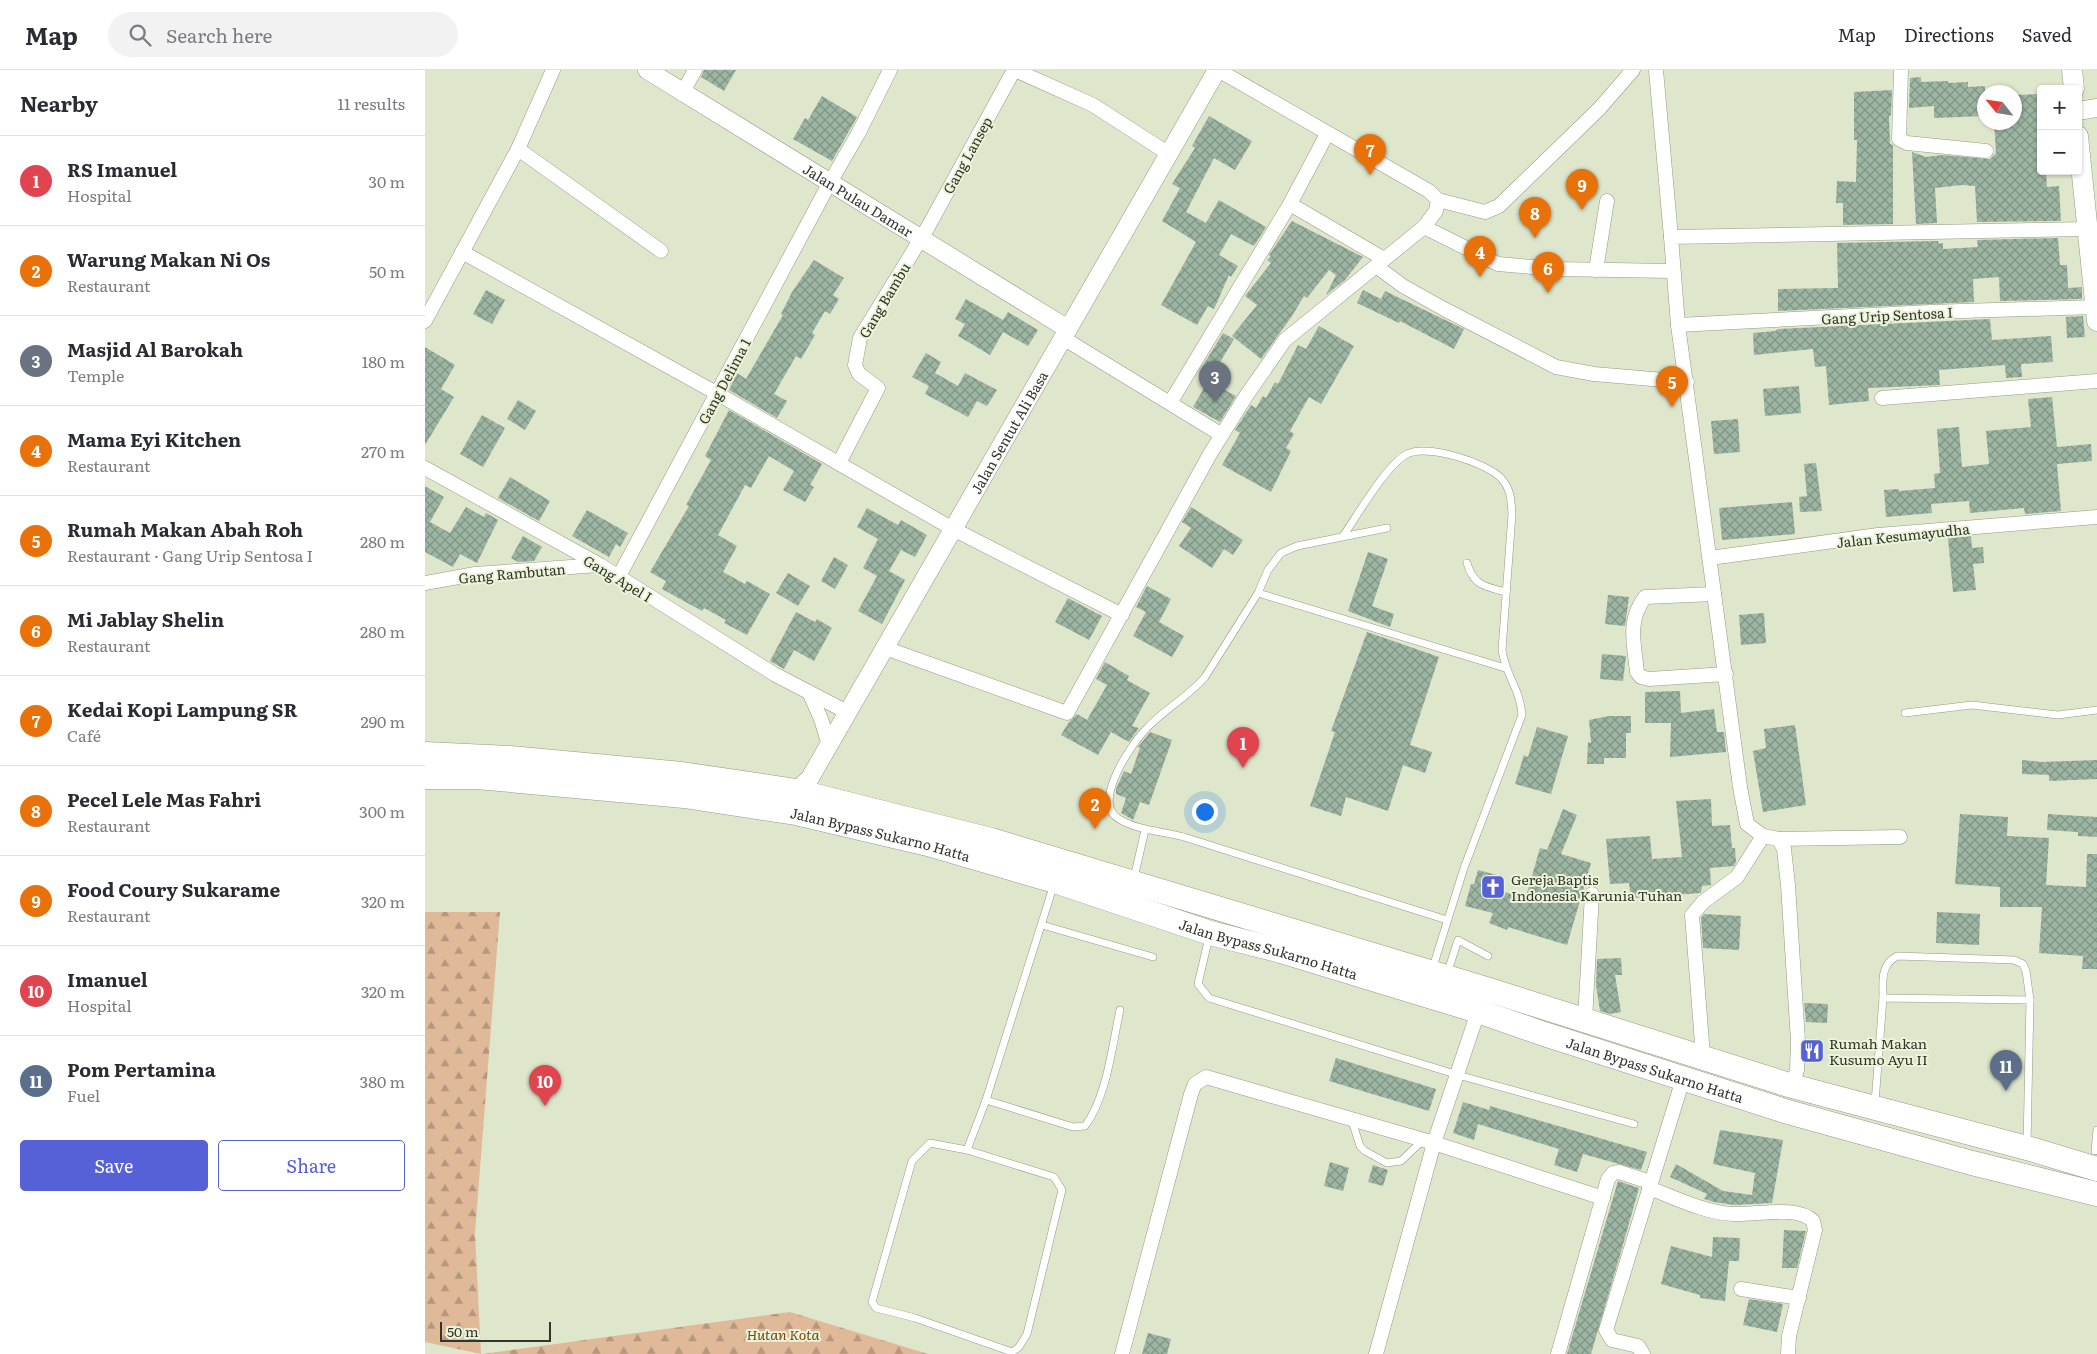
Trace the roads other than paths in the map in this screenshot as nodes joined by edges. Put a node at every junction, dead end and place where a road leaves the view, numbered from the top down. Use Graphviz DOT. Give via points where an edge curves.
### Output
graph roads {
  1 [pos="553,70"];
  2 [pos="647,70"];
  3 [pos="695,70"];
  4 [pos="891,70"];
  5 [pos="1015,70"];
  6 [pos="1218,70"];
  7 [pos="1633,70"];
  8 [pos="1656,70"];
  9 [pos="1901,70"];
  10 [pos="2072,70"];
  11 [pos="2073,85"];
  12 [pos="682,94"];
  13 [pos="2097,108"];
  14 [pos="2082,110"];
  15 [pos="1327,134"];
  16 [pos="518,149"];
  17 [pos="1987,151"];
  18 [pos="1169,154"];
  19 [pos="2082,173"];
  20 [pos="829,184"];
  21 [pos="1438,200"];
  22 [pos="1607,201"];
  23 [pos="1290,204"];
  24 [pos="1424,227"];
  25 [pos="2088,229"];
  26 [pos="1671,237"];
  27 [pos="921,239"];
  28 [pos="661,251"];
  29 [pos="461,252"];
  30 [pos="1380,262"];
  31 [pos="1596,270"];
  32 [pos="1673,271"];
  33 [pos="427,314"];
  34 [pos="2096,314"];
  35 [pos="1679,325"];
  36 [pos="1065,334"];
  37 [pos="2097,380"];
  38 [pos="1687,382"];
  39 [pos="718,394"];
  40 [pos="1882,398"];
  41 [pos="1170,403"];
  42 [pos="1222,434"];
  43 [pos="839,463"];
  44 [pos="425,468"];
  45 [pos="2097,517"];
  46 [pos="953,528"];
  47 [pos="1387,528"];
  48 [pos="1343,536"];
  49 [pos="1710,558"];
  50 [pos="1467,563"];
  51 [pos="600,565"];
  52 [pos="619,578"];
  53 [pos="425,583"];
  54 [pos="1507,592"];
  55 [pos="1258,593"];
  56 [pos="1714,594"];
  57 [pos="1121,615"];
  58 [pos="885,648"];
  59 [pos="1505,668"];
  60 [pos="1726,674"];
  61 [pos="809,692"];
  62 [pos="2097,710"];
  63 [pos="847,712"];
  64 [pos="1905,713"];
  65 [pos="829,745"];
  66 [pos="425,754"];
  67 [pos="425,777"];
  68 [pos="796,791"];
  69 [pos="1145,830"];
  70 [pos="1763,836"];
  71 [pos="1900,837"];
  72 [pos="1779,839"];
  73 [pos="1055,881"];
  74 [pos="1133,881"];
  75 [pos="1593,894"];
  76 [pos="1447,920"];
  77 [pos="1042,925"];
  78 [pos="1210,933"];
  79 [pos="1284,941"];
  80 [pos="1488,956"];
  81 [pos="1153,957"];
  82 [pos="1339,957"];
  83 [pos="1439,975"];
  84 [pos="1883,998"];
  85 [pos="1482,1000"];
  86 [pos="2030,1000"];
  87 [pos="1120,1010"];
  88 [pos="1585,1020"];
  89 [pos="1703,1056"];
  90 [pos="1458,1075"];
  91 [pos="1683,1079"];
  92 [pos="1792,1086"];
  93 [pos="986,1100"];
  94 [pos="1874,1109"];
  95 [pos="1352,1121"];
  96 [pos="1633,1124"];
  97 [pos="1428,1142"];
  98 [pos="2031,1149"];
  99 [pos="967,1150"];
  100 [pos="2097,1150"];
  101 [pos="1650,1185"];
  102 [pos="2097,1194"];
  103 [pos="1603,1198"];
  104 [pos="1741,1290"];
  105 [pos="1799,1298"];
  106 [pos="1122,1354"];
  107 [pos="1376,1354"];
  108 [pos="1558,1354"];
  109 [pos="1643,1354"];
  110 [pos="1788,1354"];
  1 -- 16 [label="street"];
  2 -- 12 [label="street, Jalan Pulau Damar"];
  3 -- 12 [label="street"];
  4 -- 20 [label="street, Gang Delima 1"];
  5 -- 18 [label="street" via="1093,106"];
  5 -- 27 [label="street, Gang Lansep"];
  6 -- 15 [label="street"];
  6 -- 18 [label="street, Jalan Sentut Ali Basa"];
  7 -- 21 [label="street" via="1599,109 1499,206 1485,212"];
  8 -- 26 [label="street"];
  9 -- 17 [label="street" via="1899,139 1907,143"];
  10 -- 11 [label="main road"];
  12 -- 20 [label="street, Jalan Pulau Damar"];
  13 -- 14 [label="street"];
  15 -- 21 [label="street" via="1429,191"];
  15 -- 23 [label="street"];
  16 -- 28 [label="street"];
  16 -- 29 [label="street"];
  18 -- 36 [label="street, Jalan Sentut Ali Basa"];
  19 -- 25 [label="main road"];
  20 -- 27 [label="street, Jalan Pulau Damar"];
  20 -- 39 [label="street, Gang Delima 1"];
  21 -- 24 [label="street" via="1437,211"];
  22 -- 31 [label="street"];
  23 -- 30 [label="street"];
  23 -- 41 [label="street"];
  24 -- 30 [label="street"];
  24 -- 31 [label="street" via="1498,264"];
  25 -- 26 [label="street"];
  25 -- 34 [label="main road"];
  26 -- 32 [label="street"];
  27 -- 36 [label="street, Jalan Pulau Damar"];
  27 -- 43 [label="street, Gang Bambu" via="867,324 857,347 855,365 859,374 878,388"];
  29 -- 33 [label="street"];
  29 -- 39 [label="street"];
  30 -- 38 [label="street" via="1403,286 1556,367 1594,374"];
  30 -- 42 [label="street" via="1285,340"];
  31 -- 32 [label="street"];
  32 -- 35 [label="street"];
  34 -- 35 [label="street, Gang Urip Sentosa I" via="1930,312"];
  35 -- 38 [label="street"];
  36 -- 41 [label="street"];
  36 -- 46 [label="street, Jalan Sentut Ali Basa"];
  37 -- 40 [label="street"];
  38 -- 49 [label="street"];
  39 -- 43 [label="street"];
  39 -- 52 [label="street, Gang Delima 1"];
  41 -- 42 [label="street"];
  42 -- 57 [label="street"];
  43 -- 46 [label="street"];
  44 -- 51 [label="street, Gang Apel I"];
  45 -- 49 [label="street, Jalan Kesumayudha" via="1878,535"];
  46 -- 57 [label="street"];
  46 -- 58 [label="street, Jalan Sentut Ali Basa"];
  47 -- 48 [label="lane"];
  48 -- 54 [label="lane" via="1392,465 1407,454 1422,451 1450,455 1481,465 1500,477 1511,493"];
  48 -- 55 [label="lane" via="1297,546 1281,553 1268,570"];
  49 -- 56 [label="street"];
  50 -- 54 [label="lane" via="1471,576 1484,587"];
  51 -- 52 [label="street, Gang Apel I"];
  51 -- 53 [label="street, Gang Rambutan" via="475,574"];
  52 -- 61 [label="street, Gang Apel I" via="774,674"];
  54 -- 59 [label="lane"];
  55 -- 59 [label="lane"];
  55 -- 69 [label="lane" via="1205,678 1195,690 1144,730 1118,770 1108,796 1109,806 1119,819"];
  56 -- 60 [label="street"];
  56 -- 60 [label="street" via="1645,597 1636,609 1633,624 1637,672 1649,679"];
  57 -- 58 [label="street" via="1067,713"];
  58 -- 63 [label="street, Jalan Sentut Ali Basa"];
  59 -- 76 [label="lane" via="1521,697 1522,715"];
  60 -- 70 [label="street" via="1739,787 1747,824"];
  61 -- 63 [label="street, Gang Apel I"];
  61 -- 65 [label="street"];
  62 -- 64 [label="lane" via="2058,714 1972,705"];
  63 -- 65 [label="street, Jalan Sentut Ali Basa"];
  65 -- 68 [label="street, Jalan Sentut Ali Basa" via="810,778"];
  66 -- 68 [label="highway, Jalan Bypass Sukarno Hatta" via="510,758 683,774"];
  67 -- 73 [label="highway, Jalan Bypass Sukarno Hatta" via="573,784 796,813 927,844"];
  68 -- 74 [label="highway, Jalan Bypass Sukarno Hatta" via="991,840"];
  69 -- 74 [label="lane"];
  69 -- 76 [label="lane" via="1155,829 1184,837"];
  70 -- 72 [label="street"];
  70 -- 89 [label="street" via="1737,877 1703,902 1692,915"];
  71 -- 72 [label="street"];
  72 -- 92 [label="street" via="1784,849 1788,885 1798,1040 1797,1070"];
  73 -- 77 [label="lane"];
  73 -- 78 [label="highway, Jalan Bypass Sukarno Hatta"];
  74 -- 79 [label="highway, Jalan Bypass Sukarno Hatta"];
  75 -- 88 [label="street"];
  76 -- 83 [label="lane"];
  77 -- 81 [label="lane"];
  77 -- 93 [label="lane"];
  78 -- 79 [label="highway, Jalan Bypass Sukarno Hatta"];
  78 -- 90 [label="lane" via="1198,984 1209,998"];
  79 -- 82 [label="highway, Jalan Bypass Sukarno Hatta"];
  80 -- 83 [label="lane" via="1458,940"];
  82 -- 83 [label="highway, Jalan Bypass Sukarno Hatta"];
  82 -- 85 [label="highway, Jalan Bypass Sukarno Hatta"];
  83 -- 85 [label="highway, Jalan Bypass Sukarno Hatta"];
  84 -- 86 [label="lane"];
  84 -- 86 [label="lane" via="1883,968 1897,956 2014,960 2023,964 2026,971"];
  84 -- 94 [label="lane"];
  85 -- 88 [label="highway, Jalan Bypass Sukarno Hatta"];
  85 -- 90 [label="street"];
  85 -- 91 [label="highway, Jalan Bypass Sukarno Hatta" via="1544,1034"];
  86 -- 98 [label="lane"];
  87 -- 93 [label="lane" via="1101,1092 1093,1115 1085,1126 1073,1127"];
  88 -- 89 [label="highway, Jalan Bypass Sukarno Hatta"];
  89 -- 92 [label="highway, Jalan Bypass Sukarno Hatta"];
  90 -- 96 [label="lane"];
  90 -- 97 [label="street"];
  91 -- 101 [label="street"];
  91 -- 102 [label="highway, Jalan Bypass Sukarno Hatta" via="1972,1164"];
  92 -- 94 [label="highway, Jalan Bypass Sukarno Hatta"];
  93 -- 99 [label="lane"];
  94 -- 98 [label="highway, Jalan Bypass Sukarno Hatta"];
  95 -- 97 [label="street"];
  95 -- 97 [label="lane" via="1365,1152 1387,1163 1401,1162"];
  95 -- 106 [label="street" via="1206,1077 1195,1084"];
  97 -- 103 [label="street"];
  97 -- 107 [label="street"];
  98 -- 100 [label="highway, Jalan Bypass Sukarno Hatta"];
  99 -- 99 [label="lane" via="930,1143 912,1161 872,1302 876,1308 1012,1352 1027,1334 1061,1190 1054,1177"];
  101 -- 103 [label="street" via="1619,1172 1613,1173"];
  101 -- 105 [label="street" via="1707,1210 1733,1214 1801,1213 1810,1217 1815,1230"];
  101 -- 109 [label="street" via="1606,1330 1612,1340 1638,1346"];
  103 -- 108 [label="street"];
  104 -- 105 [label="street"];
  105 -- 110 [label="street"];
}
